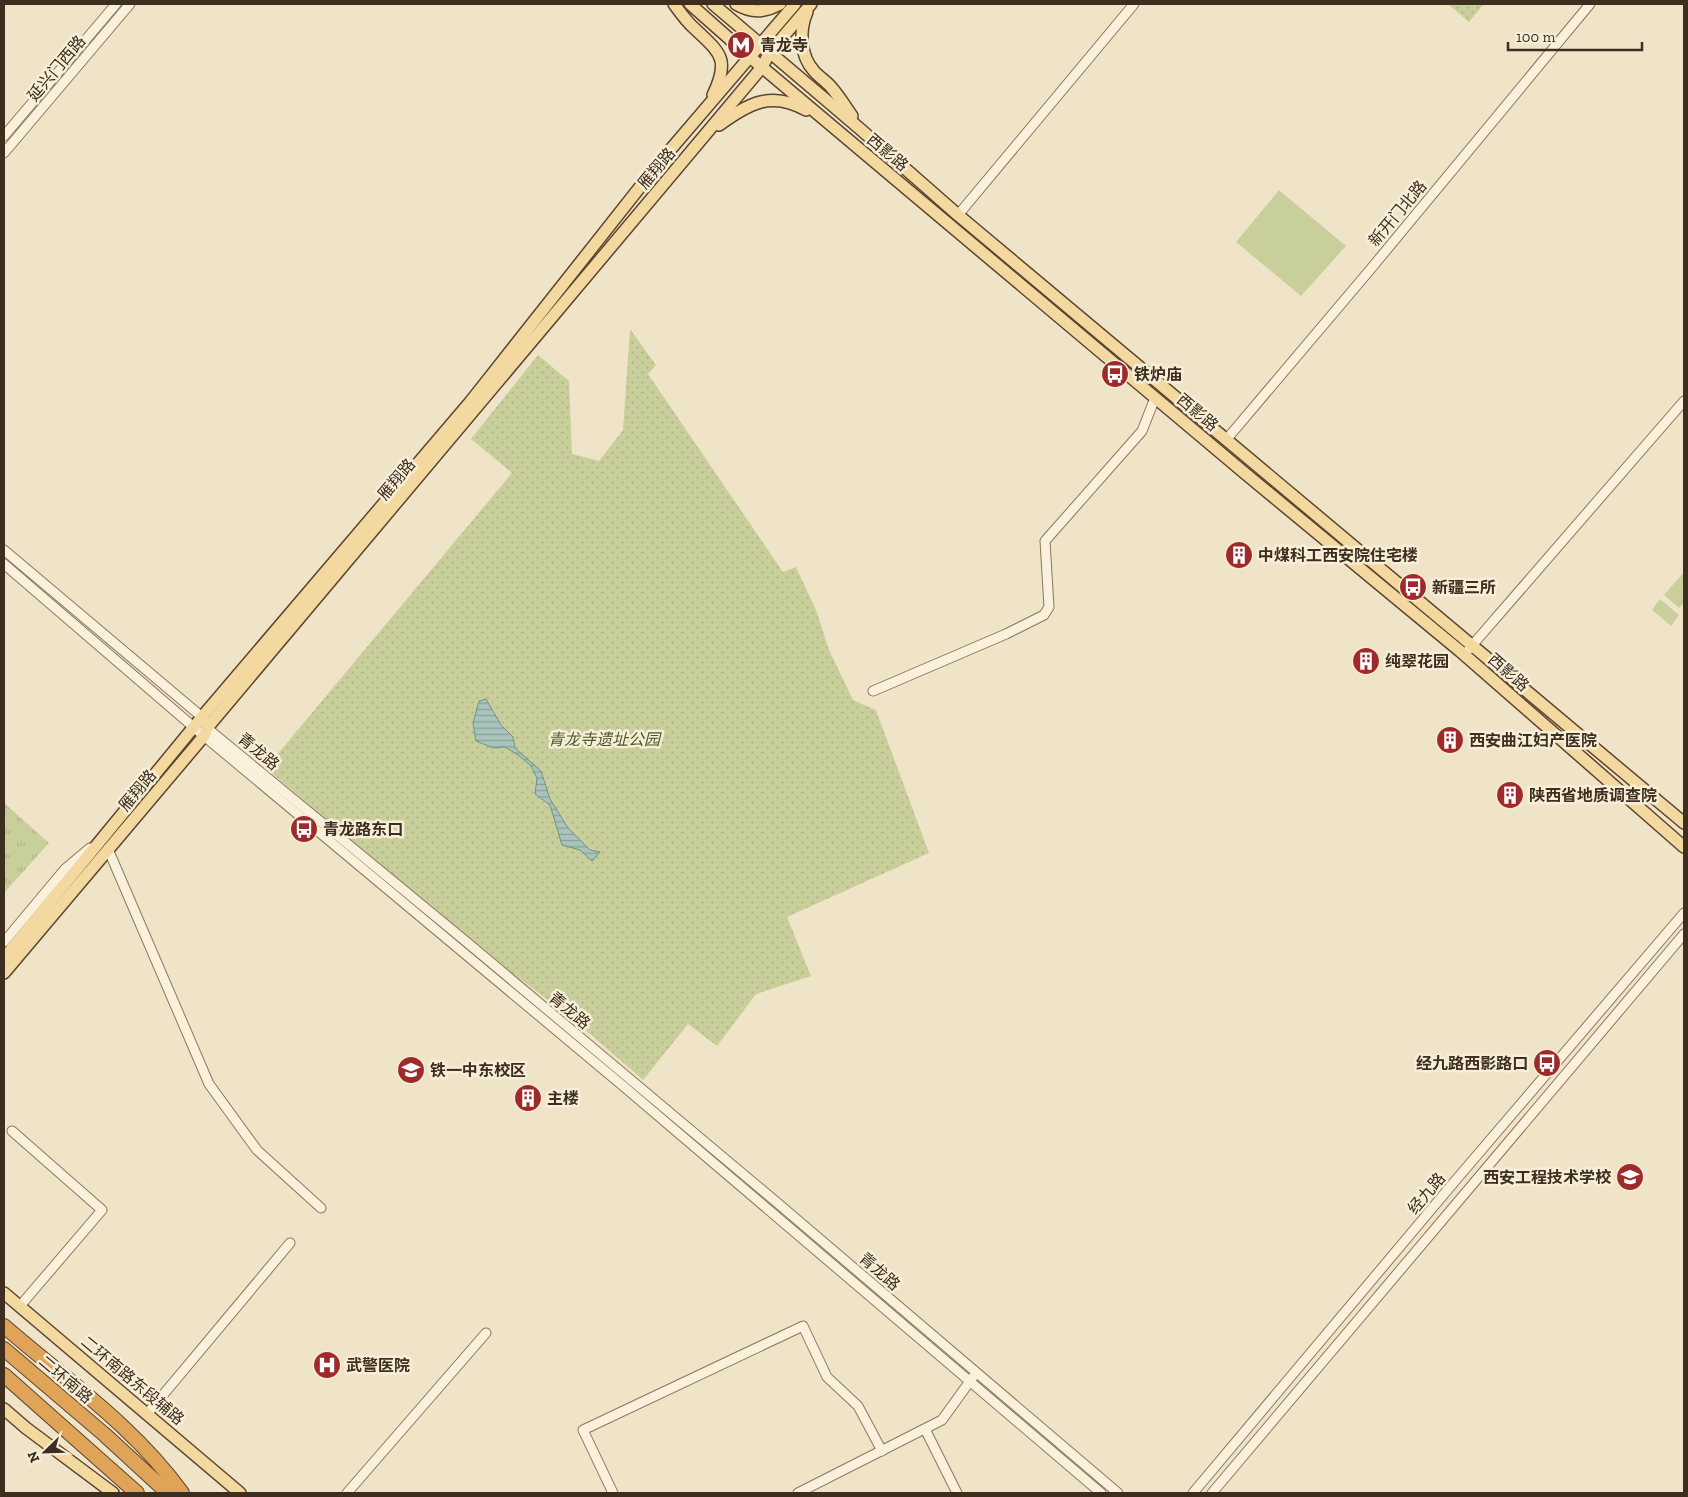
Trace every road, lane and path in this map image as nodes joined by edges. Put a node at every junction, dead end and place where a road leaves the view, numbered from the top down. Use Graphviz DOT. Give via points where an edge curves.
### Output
graph roads {
  1 [pos="116,4"];
  2 [pos="130,4"];
  3 [pos="674,4"];
  4 [pos="690,4"];
  5 [pos="713,4"];
  6 [pos="736,4"];
  7 [pos="780,4"];
  8 [pos="795,4"];
  9 [pos="811,4"];
  10 [pos="1134,4"];
  11 [pos="1590,4"];
  12 [pos="760,44"];
  13 [pos="770,52"];
  14 [pos="750,57"];
  15 [pos="762,67"];
  16 [pos="706,108"];
  17 [pos="829,124"];
  18 [pos="860,128"];
  19 [pos="705,135"];
  20 [pos="4,136"];
  21 [pos="4,153"];
  22 [pos="958,215"];
  23 [pos="1155,398"];
  24 [pos="1684,400"];
  25 [pos="1226,440"];
  26 [pos="4,550"];
  27 [pos="4,564"];
  28 [pos="1468,650"];
  29 [pos="873,692"];
  30 [pos="198,722"];
  31 [pos="206,732"];
  32 [pos="1684,823"];
  33 [pos="104,845"];
  34 [pos="1684,847"];
  35 [pos="1684,913"];
  36 [pos="1684,934"];
  37 [pos="4,942"];
  38 [pos="4,958"];
  39 [pos="4,973"];
  40 [pos="12,1131"];
  41 [pos="321,1208"];
  42 [pos="290,1243"];
  43 [pos="4,1293"];
  44 [pos="20,1306"];
  45 [pos="4,1326"];
  46 [pos="486,1333"];
  47 [pos="4,1350"];
  48 [pos="976,1373"];
  49 [pos="4,1375"];
  50 [pos="970,1381"];
  51 [pos="4,1409"];
  52 [pos="147,1414"];
  53 [pos="925,1429"];
  54 [pos="882,1451"];
  55 [pos="810,1491"];
  56 [pos="113,1493"];
  57 [pos="137,1493"];
  58 [pos="168,1493"];
  59 [pos="182,1493"];
  60 [pos="240,1493"];
  61 [pos="347,1493"];
  62 [pos="613,1493"];
  63 [pos="798,1493"];
  64 [pos="957,1493"];
  65 [pos="1101,1493"];
  66 [pos="1118,1493"];
  67 [pos="1193,1493"];
  68 [pos="1212,1493"];
  1 -- 20 [label="street, 延兴门西路"];
  2 -- 21 [label="street, 延兴门西路"];
  3 -- 16 [label="main road" via="713,44 720,58 719,79"];
  4 -- 14 [label="main road, 西影路"];
  5 -- 12 [label="main road, 西影路"];
  6 -- 7 [label="main road" via="756,12"];
  8 -- 12 [label="main road, 雁翔路"];
  9 -- 13 [label="main road, 雁翔路"];
  9 -- 18 [label="main road" via="803,26 806,60 838,96"];
  10 -- 22 [label="street"];
  11 -- 25 [label="street, 新开门北路"];
  12 -- 13 [label="main road, 西影路"];
  12 -- 14 [label="main road, 雁翔路"];
  13 -- 15 [label="main road, 雁翔路"];
  13 -- 18 [label="main road, 西影路"];
  14 -- 15 [label="main road, 西影路"];
  14 -- 16 [label="main road, 雁翔路"];
  15 -- 17 [label="main road, 西影路"];
  15 -- 19 [label="main road, 雁翔路"];
  16 -- 30 [label="main road, 雁翔路" via="658,163 471,401"];
  17 -- 19 [label="main road" via="790,102 764,101 744,108"];
  17 -- 23 [label="main road, 西影路"];
  18 -- 22 [label="main road, 西影路"];
  19 -- 31 [label="main road, 雁翔路"];
  22 -- 25 [label="main road, 西影路"];
  23 -- 28 [label="main road, 西影路"];
  23 -- 29 [label="street" via="1142,431 1045,541 1049,607 1044,615"];
  24 -- 28 [label="street"];
  25 -- 28 [label="main road, 西影路"];
  26 -- 30 [label="street, 青龙路"];
  27 -- 30 [label="street, 青龙路"];
  28 -- 32 [label="main road, 西影路"];
  28 -- 34 [label="main road, 西影路"];
  30 -- 31 [label="street, 青龙路"];
  30 -- 33 [label="main road, 雁翔路"];
  31 -- 33 [label="main road, 雁翔路"];
  31 -- 48 [label="street, 青龙路" via="464,939"];
  31 -- 50 [label="street, 青龙路"];
  33 -- 37 [label="street" via="65,869"];
  33 -- 38 [label="main road, 雁翔路"];
  33 -- 39 [label="main road, 雁翔路"];
  33 -- 41 [label="street" via="209,1084 257,1150"];
  35 -- 67 [label="street, 经九路"];
  36 -- 68 [label="street, 经九路"];
  40 -- 44 [label="street" via="102,1210"];
  42 -- 52 [label="street"];
  43 -- 44 [label="main road, 二环南路东段辅路"];
  44 -- 52 [label="main road, 二环南路东段辅路"];
  45 -- 59 [label="highway" via="129,1432"];
  46 -- 61 [label="street"];
  47 -- 58 [label="highway, 二环南路"];
  48 -- 50 [label="street"];
  48 -- 66 [label="street, 青龙路"];
  49 -- 57 [label="highway"];
  50 -- 53 [label="street" via="942,1420"];
  50 -- 65 [label="street, 青龙路"];
  51 -- 56 [label="main road"];
  52 -- 60 [label="main road, 二环南路东段辅路"];
  53 -- 54 [label="street"];
  53 -- 64 [label="street"];
  54 -- 55 [label="street"];
  54 -- 62 [label="street" via="858,1406 827,1377 803,1326 583,1430"];
  55 -- 63 [label="street"];
}
